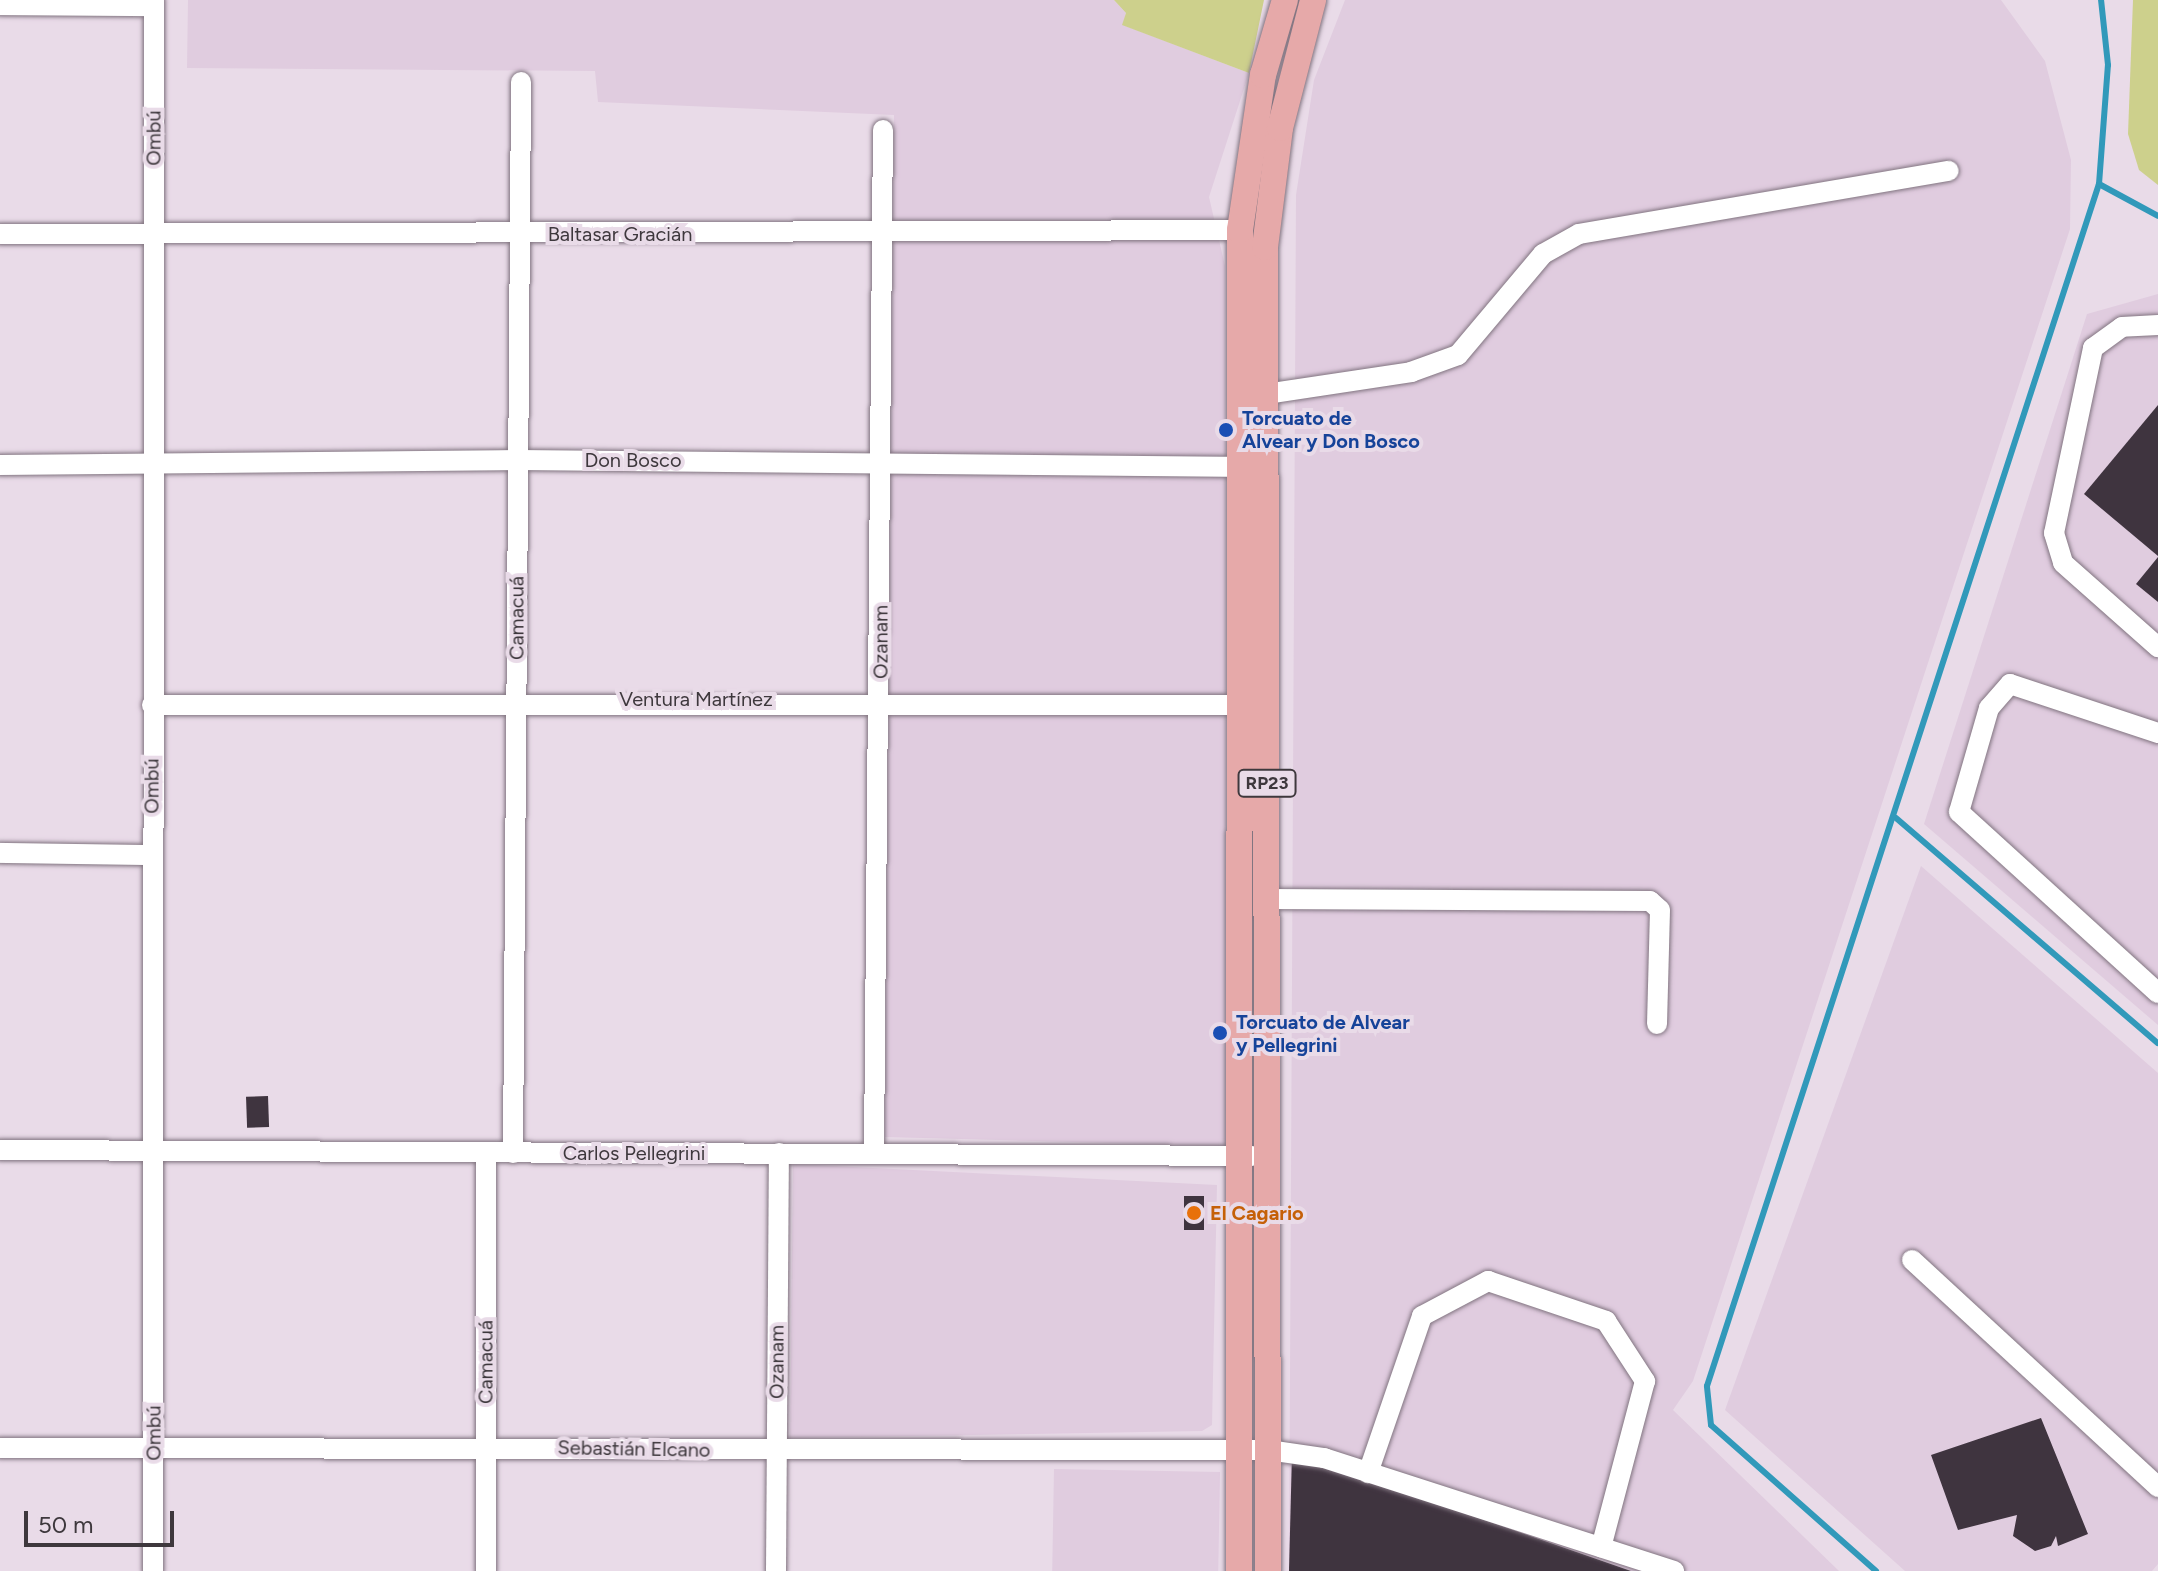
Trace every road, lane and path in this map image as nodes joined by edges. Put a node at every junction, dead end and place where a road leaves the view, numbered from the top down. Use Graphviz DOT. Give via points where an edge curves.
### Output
graph roads {
  1 [pos="1285,0"];
  2 [pos="1313,0"];
  3 [pos="154,3"];
  4 [pos="0,5"];
  5 [pos="521,82"];
  6 [pos="883,130"];
  7 [pos="1949,171"];
  8 [pos="1240,230"];
  9 [pos="518,233"];
  10 [pos="0,234"];
  11 [pos="881,236"];
  12 [pos="153,238"];
  13 [pos="2158,325"];
  14 [pos="1266,394"];
  15 [pos="518,460"];
  16 [pos="881,462"];
  17 [pos="0,465"];
  18 [pos="1254,467"];
  19 [pos="152,468"];
  20 [pos="2158,647"];
  21 [pos="517,699"];
  22 [pos="881,699"];
  23 [pos="152,705"];
  24 [pos="1240,705"];
  25 [pos="2158,733"];
  26 [pos="0,853"];
  27 [pos="152,855"];
  28 [pos="1267,899"];
  29 [pos="2158,993"];
  30 [pos="1657,1024"];
  31 [pos="0,1150"];
  32 [pos="152,1152"];
  33 [pos="486,1153"];
  34 [pos="513,1153"];
  35 [pos="779,1153"];
  36 [pos="874,1153"];
  37 [pos="1238,1156"];
  38 [pos="1267,1157"];
  39 [pos="1912,1260"];
  40 [pos="486,1445"];
  41 [pos="0,1448"];
  42 [pos="155,1450"];
  43 [pos="1240,1450"];
  44 [pos="1268,1450"];
  45 [pos="776,1452"];
  46 [pos="1368,1473"];
  47 [pos="2158,1487"];
  48 [pos="1601,1547"];
  49 [pos="153,1571"];
  50 [pos="486,1571"];
  51 [pos="776,1571"];
  52 [pos="1239,1571"];
  53 [pos="1268,1571"];
  54 [pos="1674,1571"];
  1 -- 8 [label="main road, RP23" via="1263,75"];
  2 -- 14 [label="main road, RP23" via="1271,185"];
  3 -- 4 [label="street"];
  3 -- 12 [label="street, Ombú"];
  5 -- 9 [label="street, Camacuá"];
  6 -- 11 [label="street, Ozanam"];
  7 -- 14 [label="street" via="1579,234 1543,254 1458,355 1411,372"];
  8 -- 11 [label="street, Baltasar Gracián"];
  8 -- 18 [label="main road, RP23"];
  9 -- 11 [label="street, Baltasar Gracián"];
  9 -- 12 [label="street, Baltasar Gracián"];
  9 -- 15 [label="street, Camacuá"];
  10 -- 12 [label="street, Baltasar Gracián"];
  11 -- 16 [label="street, Ozanam"];
  12 -- 19 [label="street, Ombú"];
  13 -- 20 [label="street" via="2122,327 2093,348 2054,533 2063,563"];
  14 -- 18 [label="main road, RP23"];
  15 -- 16 [label="street, Don Bosco"];
  15 -- 19 [label="street, Don Bosco"];
  15 -- 21 [label="street, Camacuá"];
  16 -- 18 [label="street, Don Bosco"];
  16 -- 22 [label="street, Ozanam"];
  17 -- 19 [label="street, Don Bosco"];
  18 -- 24 [label="main road, RP23"];
  18 -- 28 [label="main road, RP23"];
  19 -- 23 [label="street, Ombú"];
  21 -- 22 [label="street, Ventura Martínez"];
  21 -- 23 [label="street, Ventura Martínez"];
  21 -- 34 [label="street, Camacuá"];
  22 -- 24 [label="street, Ventura Martínez"];
  22 -- 36 [label="street, Ozanam"];
  23 -- 27 [label="street, Ombú"];
  24 -- 37 [label="main road, RP23"];
  25 -- 29 [label="street" via="2010,684 1989,708 1959,812"];
  26 -- 27 [label="street"];
  27 -- 32 [label="street, Ombú"];
  28 -- 30 [label="street" via="1650,901 1660,910"];
  28 -- 38 [label="main road, RP23"];
  31 -- 32 [label="street, Carlos Pellegrini"];
  32 -- 33 [label="street, Carlos Pellegrini"];
  32 -- 42 [label="street, Ombú"];
  33 -- 34 [label="street, Carlos Pellegrini"];
  33 -- 40 [label="street, Camacuá"];
  34 -- 35 [label="street, Carlos Pellegrini"];
  35 -- 36 [label="street, Carlos Pellegrini"];
  35 -- 45 [label="street, Ozanam"];
  36 -- 37 [label="street, Carlos Pellegrini"];
  37 -- 38 [label="street, Carlos Pellegrini"];
  37 -- 43 [label="main road, RP23"];
  38 -- 44 [label="main road, RP23"];
  39 -- 47 [label="street"];
  40 -- 42 [label="street, Sebastián Elcano"];
  40 -- 45 [label="street, Sebastián Elcano"];
  40 -- 50 [label="street, Camacuá"];
  41 -- 42 [label="street, Sebastián Elcano"];
  42 -- 49 [label="street, Ombú"];
  43 -- 44 [label="street, Sebastián Elcano"];
  43 -- 45 [label="street, Sebastián Elcano"];
  43 -- 52 [label="main road, RP23"];
  44 -- 46 [label="street, Sebastián Elcano"];
  44 -- 53 [label="main road, RP23"];
  45 -- 51 [label="street, Ozanam"];
  46 -- 48 [label="street, Sebastián Elcano"];
  46 -- 48 [label="street" via="1422,1316 1474,1282 1488,1281 1613,1326 1645,1381"];
  48 -- 54 [label="street, Sebastián Elcano"];
}
